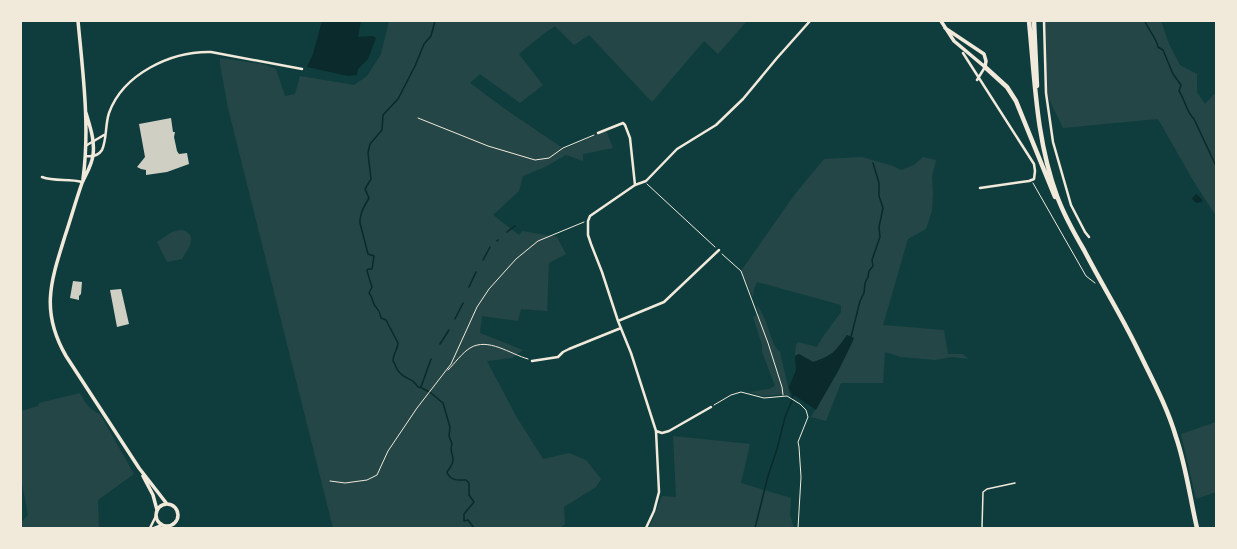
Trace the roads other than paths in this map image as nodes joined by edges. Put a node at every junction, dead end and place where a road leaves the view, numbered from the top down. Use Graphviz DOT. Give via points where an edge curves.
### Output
graph roads {
  1 [pos="78,21"];
  2 [pos="810,21"];
  3 [pos="941,21"];
  4 [pos="1029,21"];
  5 [pos="1034,21"];
  6 [pos="1044,21"];
  7 [pos="945,28"];
  8 [pos="963,54"];
  9 [pos="985,67"];
  10 [pos="302,69"];
  11 [pos="978,79"];
  12 [pos="86,113"];
  13 [pos="1038,123"];
  14 [pos="598,133"];
  15 [pos="105,135"];
  16 [pos="94,142"];
  17 [pos="87,145"];
  18 [pos="86,156"];
  19 [pos="93,157"];
  20 [pos="42,177"];
  21 [pos="82,182"];
  22 [pos="635,185"];
  23 [pos="980,188"];
  24 [pos="1076,236"];
  25 [pos="1089,236"];
  26 [pos="719,250"];
  27 [pos="618,322"];
  28 [pos="621,328"];
  29 [pos="532,361"];
  30 [pos="710,407"];
  31 [pos="656,431"];
  32 [pos="139,468"];
  33 [pos="1015,483"];
  34 [pos="168,504"];
  35 [pos="157,510"];
  36 [pos="156,516"];
  37 [pos="176,522"];
  38 [pos="165,526"];
  39 [pos="150,528"];
  40 [pos="154,528"];
  41 [pos="177,528"];
  42 [pos="646,528"];
  43 [pos="982,528"];
  44 [pos="1197,528"];
  1 -- 12 [label="street"];
  2 -- 22 [label="street" via="731,111 709,130 677,150 645,182"];
  3 -- 7 [label="street"];
  4 -- 13 [label="main road"];
  5 -- 13 [label="main road"];
  6 -- 25 [label="street" via="1046,93 1053,142 1071,205"];
  7 -- 9 [label="street" via="954,41"];
  7 -- 9 [label="street" via="984,54"];
  8 -- 11 [label="street"];
  9 -- 11 [label="street"];
  9 -- 24 [label="main road" via="1004,83 1016,101 1056,202"];
  10 -- 15 [label="street" via="211,52 180,55 151,66 119,94 109,114"];
  11 -- 23 [label="street" via="1034,164 1035,175 1032,180"];
  12 -- 16 [label="street"];
  12 -- 17 [label="street"];
  13 -- 24 [label="main road" via="1050,177"];
  14 -- 22 [label="street" via="625,124 630,138"];
  15 -- 16 [label="street"];
  15 -- 19 [label="street" via="102,150"];
  16 -- 17 [label="street"];
  16 -- 19 [label="street"];
  17 -- 18 [label="street"];
  18 -- 19 [label="street"];
  18 -- 21 [label="street"];
  19 -- 21 [label="street"];
  20 -- 21 [label="street" via="49,180"];
  21 -- 32 [label="street" via="53,276 50,296 53,329 61,347"];
  22 -- 27 [label="street" via="590,216 588,221 588,235"];
  24 -- 44 [label="main road" via="1137,348 1170,420 1182,458"];
  26 -- 27 [label="street" via="664,302"];
  27 -- 28 [label="street"];
  28 -- 29 [label="street" via="569,349 558,357"];
  28 -- 31 [label="street"];
  30 -- 31 [label="street" via="669,431"];
  31 -- 42 [label="street" via="660,492"];
  32 -- 34 [label="street"];
  32 -- 35 [label="street" via="153,495"];
  33 -- 43 [label="lane" via="983,492"];
  34 -- 35 [label="street"];
  34 -- 37 [label="street" via="174,506 177,511"];
  35 -- 36 [label="street"];
  36 -- 38 [label="street"];
  36 -- 39 [label="street"];
  37 -- 38 [label="street"];
  37 -- 41 [label="street"];
  38 -- 40 [label="street"];
}
